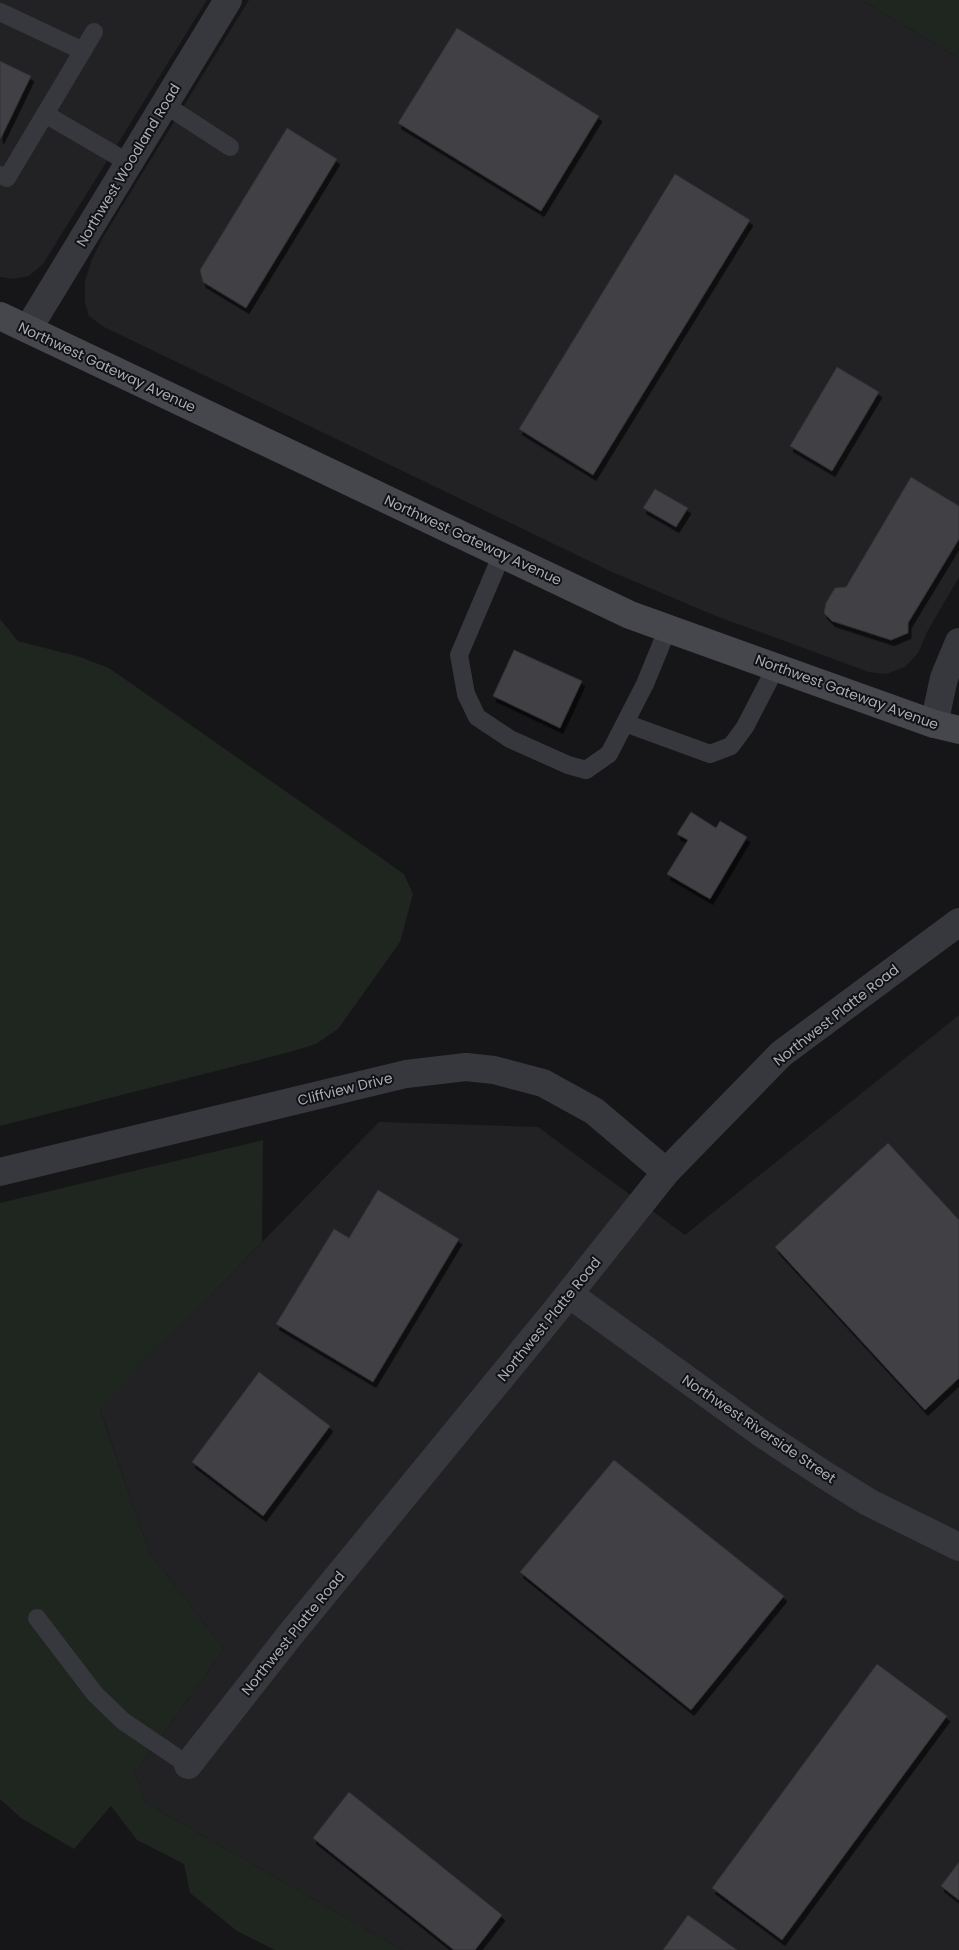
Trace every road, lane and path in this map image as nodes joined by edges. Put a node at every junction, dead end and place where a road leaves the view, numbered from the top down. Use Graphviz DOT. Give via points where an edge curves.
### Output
graph roads {
  1 [pos="228,0"];
  2 [pos="0,12"];
  3 [pos="94,32"];
  4 [pos="83,51"];
  5 [pos="164,104"];
  6 [pos="44,114"];
  7 [pos="230,146"];
  8 [pos="129,163"];
  9 [pos="0,175"];
  10 [pos="0,316"];
  11 [pos="28,330"];
  12 [pos="502,554"];
  13 [pos="668,628"];
  14 [pos="959,642"];
  15 [pos="776,667"];
  16 [pos="625,723"];
  17 [pos="947,727"];
  18 [pos="959,922"];
  19 [pos="0,1172"];
  20 [pos="666,1172"];
  21 [pos="569,1294"];
  22 [pos="959,1547"];
  23 [pos="37,1618"];
  24 [pos="188,1765"];
  1 -- 5 [label="street, Northwest Woodland Road"];
  2 -- 4 [label="lane"];
  3 -- 4 [label="lane"];
  4 -- 6 [label="lane"];
  5 -- 7 [label="lane"];
  5 -- 8 [label="street, Northwest Woodland Road"];
  6 -- 8 [label="lane"];
  6 -- 9 [label="lane" via="7,178"];
  8 -- 11 [label="street, Northwest Woodland Road"];
  10 -- 11 [label="main road, Northwest Gateway Avenue"];
  11 -- 12 [label="main road, Northwest Gateway Avenue"];
  12 -- 13 [label="main road, Northwest Gateway Avenue" via="630,615"];
  12 -- 16 [label="lane" via="459,655 466,694 477,717 510,739 586,770 609,754"];
  13 -- 15 [label="main road, Northwest Gateway Avenue"];
  13 -- 16 [label="lane"];
  14 -- 17 [label="street" via="944,678"];
  15 -- 16 [label="lane" via="745,727 731,746 710,754"];
  15 -- 17 [label="main road, Northwest Gateway Avenue"];
  18 -- 20 [label="street, Northwest Platte Road" via="781,1054"];
  19 -- 20 [label="street, Cliffview Drive" via="406,1074 466,1067 494,1070 543,1083 594,1111"];
  20 -- 21 [label="street, Northwest Platte Road"];
  21 -- 22 [label="street, Northwest Riverside Street" via="823,1474 868,1502"];
  21 -- 24 [label="street, Northwest Platte Road"];
  23 -- 24 [label="lane" via="95,1694 123,1721"];
}
